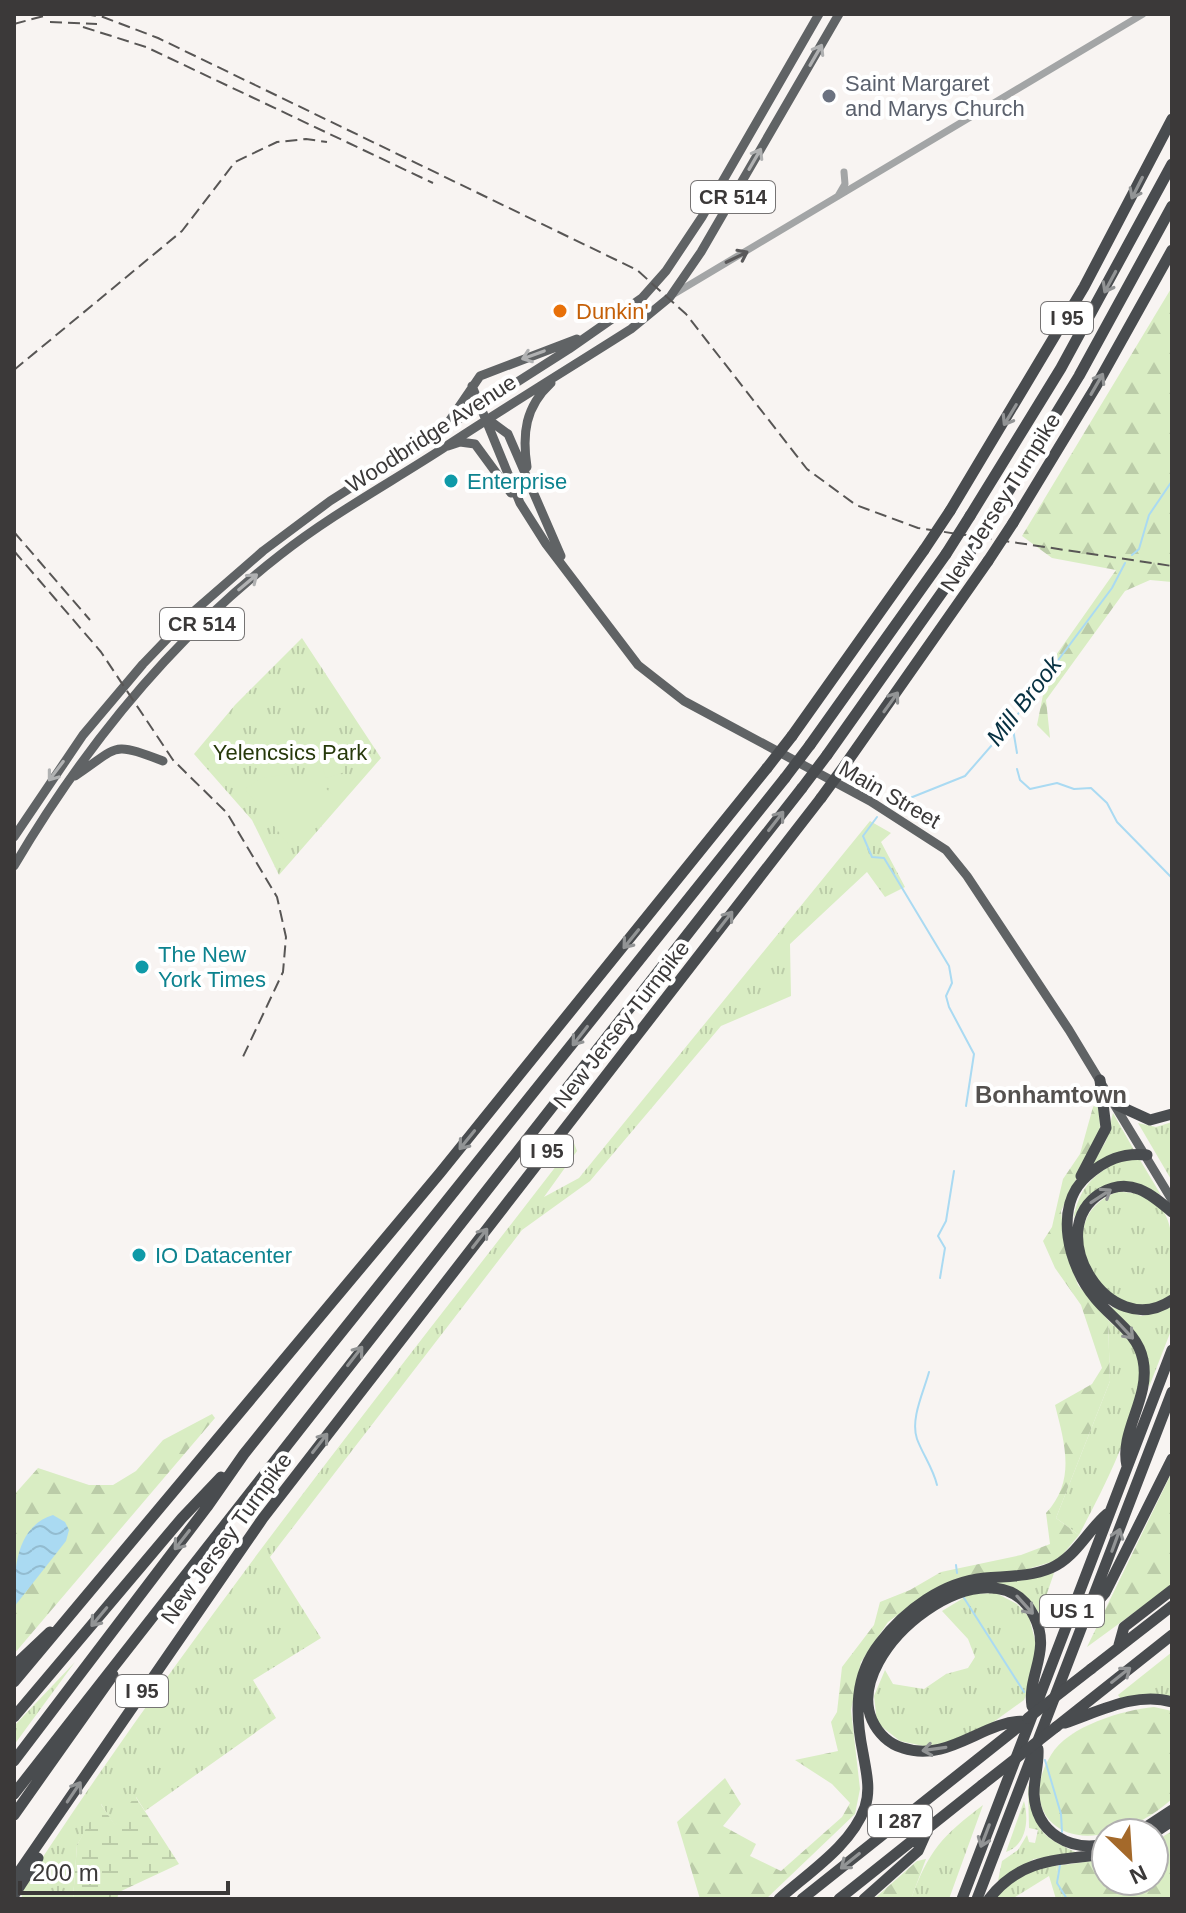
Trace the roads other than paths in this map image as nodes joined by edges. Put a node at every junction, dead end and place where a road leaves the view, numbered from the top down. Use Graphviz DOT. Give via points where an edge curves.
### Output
graph roads {
  1 [pos="819,14"];
  2 [pos="839,14"];
  3 [pos="1143,14"];
  4 [pos="792,95"];
  5 [pos="767,103"];
  6 [pos="1172,119"];
  7 [pos="1172,164"];
  8 [pos="844,172"];
  9 [pos="833,200"];
  10 [pos="1172,206"];
  11 [pos="1172,250"];
  12 [pos="670,297"];
  13 [pos="598,329"];
  14 [pos="560,374"];
  15 [pos="472,386"];
  16 [pos="479,406"];
  17 [pos="486,418"];
  18 [pos="443,429"];
  19 [pos="444,447"];
  20 [pos="529,486"];
  21 [pos="520,503"];
  22 [pos="569,573"];
  23 [pos="163,761"];
  24 [pos="69,780"];
  25 [pos="14,837"];
  26 [pos="14,866"];
  27 [pos="1100,1080"];
  28 [pos="1117,1105"];
  29 [pos="1172,1114"];
  30 [pos="1147,1155"];
  31 [pos="1077,1185"];
  32 [pos="1172,1200"];
  33 [pos="1172,1212"];
  34 [pos="1172,1300"];
  35 [pos="1172,1350"];
  36 [pos="1172,1392"];
  37 [pos="244,1454"];
  38 [pos="1172,1459"];
  39 [pos="1127,1467"];
  40 [pos="1110,1511"];
  41 [pos="1172,1590"];
  42 [pos="1172,1606"];
  43 [pos="1088,1613"];
  44 [pos="58,1628"];
  45 [pos="1172,1635"];
  46 [pos="126,1647"];
  47 [pos="1118,1647"];
  48 [pos="14,1666"];
  49 [pos="14,1682"];
  50 [pos="1172,1702"];
  51 [pos="14,1717"];
  52 [pos="1028,1717"];
  53 [pos="1065,1721"];
  54 [pos="1038,1741"];
  55 [pos="14,1761"];
  56 [pos="14,1794"];
  57 [pos="14,1815"];
  58 [pos="928,1828"];
  59 [pos="49,1829"];
  60 [pos="1090,1846"];
  61 [pos="1090,1856"];
  62 [pos="14,1879"];
  63 [pos="14,1895"];
  64 [pos="779,1899"];
  65 [pos="802,1899"];
  66 [pos="839,1899"];
  67 [pos="864,1899"];
  68 [pos="962,1899"];
  69 [pos="977,1899"];
  70 [pos="989,1899"];
  1 -- 5 [label="main road, Woodbridge Avenue / CR 514"];
  4 -- 2 [label="main road, Woodbridge Avenue / CR 514, one-way"];
  3 -- 9 [label="street"];
  4 -- 5 [label="main road"];
  12 -- 4 [label="main road, Woodbridge Avenue / CR 514, one-way"];
  5 -- 13 [label="main road, Woodbridge Avenue / CR 514" via="666,271 642,298"];
  6 -- 44 [label="highway, New Jersey Turnpike / I 95, one-way, bridge" via="1045,358 924,550 792,736 440,1173"];
  7 -- 37 [label="highway, New Jersey Turnpike / I 95, one-way, bridge" via="1088,321 970,516 810,745"];
  8 -- 9 [label="street" via="844,188"];
  12 -- 9 [label="street, one-way"];
  46 -- 10 [label="highway, New Jersey Turnpike / I 95, one-way, bridge" via="827,755 991,520 1079,376"];
  59 -- 11 [label="highway, New Jersey Turnpike / I 95, one-way, bridge" via="263,1518 845,765 1013,523"];
  12 -- 14 [label="main road, Woodbridge Avenue / CR 514"];
  13 -- 15 [label="main road, one-way" via="480,376"];
  13 -- 16 [label="main road, Woodbridge Avenue / CR 514"];
  14 -- 17 [label="main road, Woodbridge Avenue / CR 514"];
  14 -- 20 [label="main road" via="536,399 526,421"];
  15 -- 16 [label="main road, Main Street"];
  15 -- 18 [label="main road"];
  16 -- 17 [label="main road, Main Street"];
  16 -- 18 [label="main road, Woodbridge Avenue / CR 514"];
  17 -- 19 [label="main road, Woodbridge Avenue / CR 514"];
  17 -- 20 [label="main road, Main Street" via="508,434"];
  17 -- 21 [label="main road, Main Street"];
  18 -- 25 [label="main road, Woodbridge Avenue / CR 514, one-way" via="330,501 192,613 83,735"];
  19 -- 21 [label="main road" via="475,444"];
  24 -- 19 [label="main road, Woodbridge Avenue / CR 514, one-way" via="139,689 229,598 281,554"];
  20 -- 22 [label="main road, Main Street"];
  21 -- 22 [label="main road, Main Street"];
  22 -- 27 [label="main road, Main Street" via="625,650 659,684 907,822 946,850"];
  23 -- 24 [label="main road" via="121,747 104,753"];
  24 -- 26 [label="main road, Woodbridge Avenue / CR 514"];
  27 -- 28 [label="main road, Main Street"];
  27 -- 31 [label="highway" via="1105,1133"];
  28 -- 29 [label="highway" via="1142,1118"];
  28 -- 30 [label="main road, Main Street"];
  30 -- 31 [label="highway" via="1108,1160"];
  30 -- 32 [label="main road, Main Street"];
  31 -- 39 [label="highway, one-way" via="1066,1212 1078,1271 1093,1296 1138,1344 1144,1363 1142,1399 1124,1452"];
  34 -- 33 [label="highway, one-way" via="1140,1311 1113,1303 1090,1277 1078,1239 1086,1207 1114,1188 1144,1190"];
  35 -- 39 [label="highway, US 1"];
  43 -- 36 [label="highway, US 1, one-way"];
  37 -- 51 [label="highway, one-way" via="182,1518"];
  37 -- 55 [label="highway, New Jersey Turnpike / I 95, one-way"];
  38 -- 43 [label="highway" via="1105,1593"];
  39 -- 40 [label="highway, US 1"];
  40 -- 52 [label="highway, US 1"];
  40 -- 64 [label="highway" via="1057,1565 947,1588 887,1634 865,1669 858,1697 868,1784 865,1806 845,1839"];
  41 -- 47 [label="highway" via="1124,1627"];
  42 -- 47 [label="highway, I 287"];
  43 -- 54 [label="highway, US 1"];
  44 -- 48 [label="highway" via="40,1638"];
  44 -- 49 [label="highway, New Jersey Turnpike / I 95"];
  53 -- 45 [label="highway, I 287, one-way"];
  46 -- 56 [label="highway, New Jersey Turnpike / I 95"];
  46 -- 57 [label="highway" via="109,1681"];
  47 -- 52 [label="highway, I 287, bridge"];
  50 -- 53 [label="highway" via="1131,1701"];
  52 -- 52 [label="highway, one-way" via="1006,1721 972,1740 924,1751 898,1747 884,1737 871,1716 868,1698 883,1653 917,1618 950,1596 996,1587 1021,1599 1036,1620 1041,1648"];
  52 -- 65 [label="highway, I 287, one-way"];
  52 -- 68 [label="highway, US 1, one-way"];
  53 -- 58 [label="highway, I 287, bridge"];
  54 -- 60 [label="highway" via="1034,1797 1043,1824 1067,1843"];
  54 -- 69 [label="highway, US 1"];
  58 -- 66 [label="highway, I 287"];
  58 -- 67 [label="highway" via="918,1851"];
  59 -- 62 [label="highway, New Jersey Turnpike / I 95"];
  59 -- 63 [label="highway" via="39,1857"];
  61 -- 70 [label="highway" via="1030,1864 1005,1880"];
}
